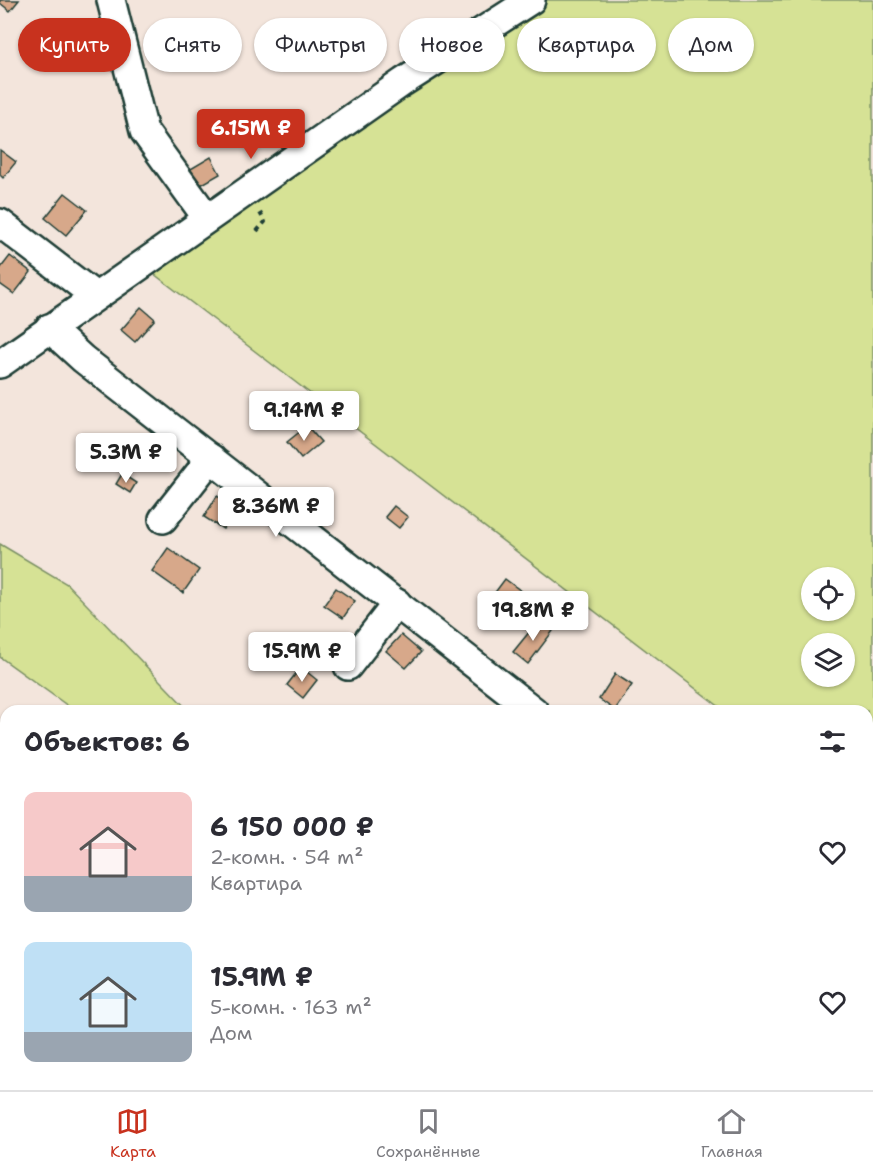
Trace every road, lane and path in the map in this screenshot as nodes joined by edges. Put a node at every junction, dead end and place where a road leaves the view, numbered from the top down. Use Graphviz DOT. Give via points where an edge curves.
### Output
graph roads {
  1 [pos="111,0"];
  2 [pos="531,0"];
  3 [pos="207,218"];
  4 [pos="0,224"];
  5 [pos="95,296"];
  6 [pos="50,328"];
  7 [pos="0,364"];
  8 [pos="211,458"];
  9 [pos="163,519"];
  10 [pos="396,603"];
  11 [pos="348,666"];
  12 [pos="526,705"];
  1 -- 3 [label="street" via="144,131"];
  2 -- 3 [label="street" via="403,82"];
  3 -- 5 [label="street"];
  4 -- 5 [label="street"];
  5 -- 6 [label="street"];
  6 -- 7 [label="street"];
  6 -- 8 [label="street" via="83,359"];
  8 -- 9 [label="street"];
  8 -- 10 [label="street"];
  10 -- 11 [label="street"];
  10 -- 12 [label="street"];
}
